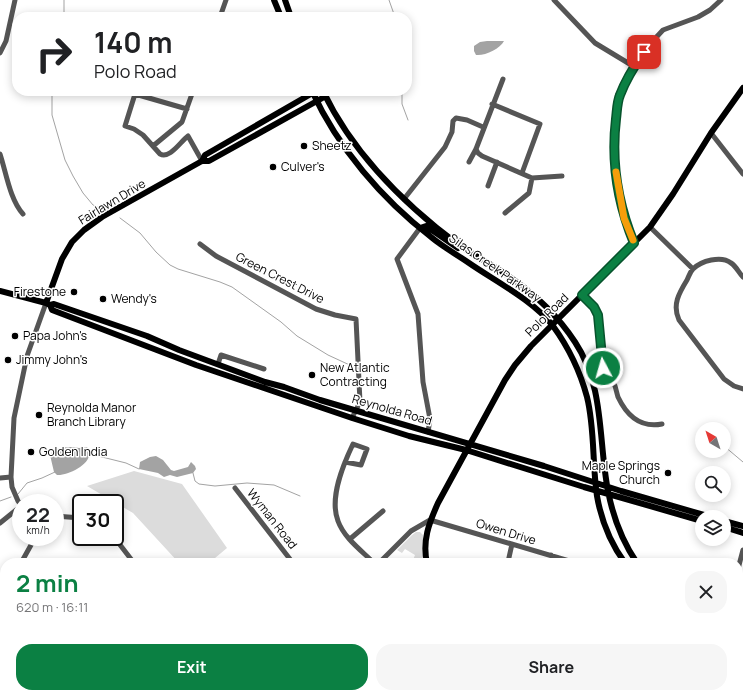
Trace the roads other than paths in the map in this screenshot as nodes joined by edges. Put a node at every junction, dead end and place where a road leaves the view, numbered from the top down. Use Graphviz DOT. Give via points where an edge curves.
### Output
graph roads {
  1 [pos="15,0"];
  2 [pos="226,0"];
  3 [pos="274,0"];
  4 [pos="285,0"];
  5 [pos="554,0"];
  6 [pos="718,1"];
  7 [pos="12,12"];
  8 [pos="222,12"];
  9 [pos="278,12"];
  10 [pos="290,12"];
  11 [pos="12,14"];
  12 [pos="0,54"];
  13 [pos="633,66"];
  14 [pos="502,79"];
  15 [pos="743,88"];
  16 [pos="134,96"];
  17 [pos="142,96"];
  18 [pos="191,96"];
  19 [pos="306,96"];
  20 [pos="315,96"];
  21 [pos="322,96"];
  22 [pos="327,96"];
  23 [pos="317,101"];
  24 [pos="492,104"];
  25 [pos="187,109"];
  26 [pos="483,127"];
  27 [pos="711,133"];
  28 [pos="153,146"];
  29 [pos="476,149"];
  30 [pos="0,154"];
  31 [pos="202,161"];
  32 [pos="469,162"];
  33 [pos="497,162"];
  34 [pos="522,173"];
  35 [pos="743,174"];
  36 [pos="562,176"];
  37 [pos="532,178"];
  38 [pos="488,186"];
  39 [pos="404,199"];
  40 [pos="505,213"];
  41 [pos="24,214"];
  42 [pos="650,227"];
  43 [pos="420,228"];
  44 [pos="634,243"];
  45 [pos="200,244"];
  46 [pos="481,258"];
  47 [pos="693,269"];
  48 [pos="743,277"];
  49 [pos="0,291"];
  50 [pos="582,295"];
  51 [pos="48,304"];
  52 [pos="218,364"];
  53 [pos="264,369"];
  54 [pos="743,389"];
  55 [pos="356,411"];
  56 [pos="352,418"];
  57 [pos="662,424"];
  58 [pos="428,432"];
  59 [pos="468,448"];
  60 [pos="345,462"];
  61 [pos="11,477"];
  62 [pos="0,478"];
  63 [pos="235,488"];
  64 [pos="16,494"];
  65 [pos="620,494"];
  66 [pos="383,511"];
  67 [pos="12,513"];
  68 [pos="695,513"];
  69 [pos="695,519"];
  70 [pos="430,520"];
  71 [pos="0,523"];
  72 [pos="731,523"];
  73 [pos="743,526"];
  74 [pos="731,529"];
  75 [pos="743,532"];
  76 [pos="350,539"];
  77 [pos="512,544"];
  78 [pos="31,546"];
  79 [pos="121,546"];
  80 [pos="551,555"];
  81 [pos="24,558"];
  82 [pos="130,558"];
  83 [pos="289,558"];
  84 [pos="369,558"];
  85 [pos="384,558"];
  86 [pos="426,558"];
  87 [pos="509,558"];
  88 [pos="550,558"];
  89 [pos="560,558"];
  90 [pos="621,558"];
  91 [pos="634,558"];
  1 -- 7 [label="street"];
  2 -- 8 [label="street"];
  3 -- 9 [label="main road"];
  4 -- 10 [label="main road"];
  5 -- 13 [label="street" via="595,43"];
  6 -- 13 [label="street" via="698,18 663,30"];
  11 -- 12 [label="street" via="6,41"];
  13 -- 44 [label="street" via="620,96 615,137 617,183 624,218"];
  14 -- 24 [label="street"];
  15 -- 27 [label="main road, Polo Road"];
  16 -- 28 [label="street" via="125,126 138,131"];
  17 -- 25 [label="street"];
  18 -- 25 [label="street"];
  19 -- 31 [label="main road, Fairlawn Drive" via="205,155"];
  20 -- 23 [label="main road, Silas Creek Parkway"];
  21 -- 23 [label="main road, Fairlawn Drive"];
  22 -- 39 [label="main road, Silas Creek Parkway" via="350,137"];
  23 -- 31 [label="main road, Fairlawn Drive" via="209,161"];
  23 -- 43 [label="main road, Silas Creek Parkway" via="362,170"];
  24 -- 26 [label="street"];
  24 -- 34 [label="street" via="540,124"];
  25 -- 28 [label="street" via="180,124"];
  26 -- 29 [label="street"];
  26 -- 39 [label="street" via="456,118 445,146"];
  27 -- 35 [label="street"];
  27 -- 42 [label="main road, Polo Road"];
  28 -- 31 [label="street" via="160,154 166,155 188,136"];
  29 -- 32 [label="street"];
  29 -- 33 [label="street" via="478,154"];
  30 -- 41 [label="street" via="14,199"];
  31 -- 51 [label="main road, Fairlawn Drive" via="102,217 84,230 72,242 62,259"];
  33 -- 34 [label="street"];
  33 -- 38 [label="street"];
  34 -- 37 [label="street"];
  36 -- 37 [label="street"];
  37 -- 40 [label="street" via="529,193"];
  39 -- 46 [label="main road, Silas Creek Parkway" via="461,246"];
  42 -- 44 [label="main road, Polo Road"];
  42 -- 47 [label="street"];
  43 -- 46 [label="main road" via="426,226 463,251"];
  43 -- 58 [label="street" via="397,259 418,314 423,382 430,419"];
  43 -- 90 [label="main road, Silas Creek Parkway" via="533,307 552,325 567,348 579,371 587,398 597,498"];
  44 -- 50 [label="main road, Polo Road"];
  45 -- 55 [label="street, Green Crest Drive" via="216,256 316,309 356,319 360,402"];
  46 -- 91 [label="main road, Silas Creek Parkway" via="536,296 576,342 589,370 597,399 608,490 615,521"];
  47 -- 48 [label="street" via="710,260 721,259 731,263"];
  47 -- 54 [label="street" via="677,298 677,315 724,379"];
  49 -- 51 [label="main road, Reynolda Road"];
  50 -- 57 [label="street" via="598,315 603,368 615,386 622,404 637,420 649,425"];
  50 -- 59 [label="main road, Polo Road" via="508,374"];
  51 -- 52 [label="main road, Reynolda Road" via="104,320"];
  51 -- 56 [label="main road, Reynolda Road" via="52,310 196,365"];
  51 -- 61 [label="street" via="27,356 20,382 14,418"];
  52 -- 53 [label="street" via="221,355"];
  52 -- 55 [label="main road, Reynolda Road"];
  55 -- 56 [label="street"];
  55 -- 58 [label="main road, Reynolda Road"];
  56 -- 59 [label="main road, Reynolda Road" via="409,436"];
  58 -- 59 [label="main road, Reynolda Road"];
  59 -- 65 [label="main road, Reynolda Road" via="584,487"];
  59 -- 65 [label="main road, Reynolda Road" via="544,466"];
  59 -- 70 [label="main road, Polo Road"];
  60 -- 60 [label="street" via="353,444 367,449 361,465"];
  60 -- 76 [label="street" via="338,486 335,512 338,522"];
  61 -- 62 [label="street"];
  61 -- 64 [label="street"];
  63 -- 83 [label="street, Wyman Road"];
  65 -- 68 [label="main road, Reynolda Road"];
  65 -- 69 [label="main road, Reynolda Road"];
  66 -- 76 [label="street"];
  67 -- 71 [label="street"];
  70 -- 77 [label="street, Owen Drive"];
  70 -- 85 [label="street" via="411,531"];
  70 -- 86 [label="main road, Polo Road" via="425,545"];
  72 -- 73 [label="main road"];
  74 -- 75 [label="main road"];
  76 -- 84 [label="street"];
  77 -- 80 [label="street, Owen Drive"];
  77 -- 87 [label="street"];
  78 -- 81 [label="street"];
  79 -- 82 [label="street"];
  80 -- 88 [label="street"];
  80 -- 89 [label="street, Owen Drive"];
}
